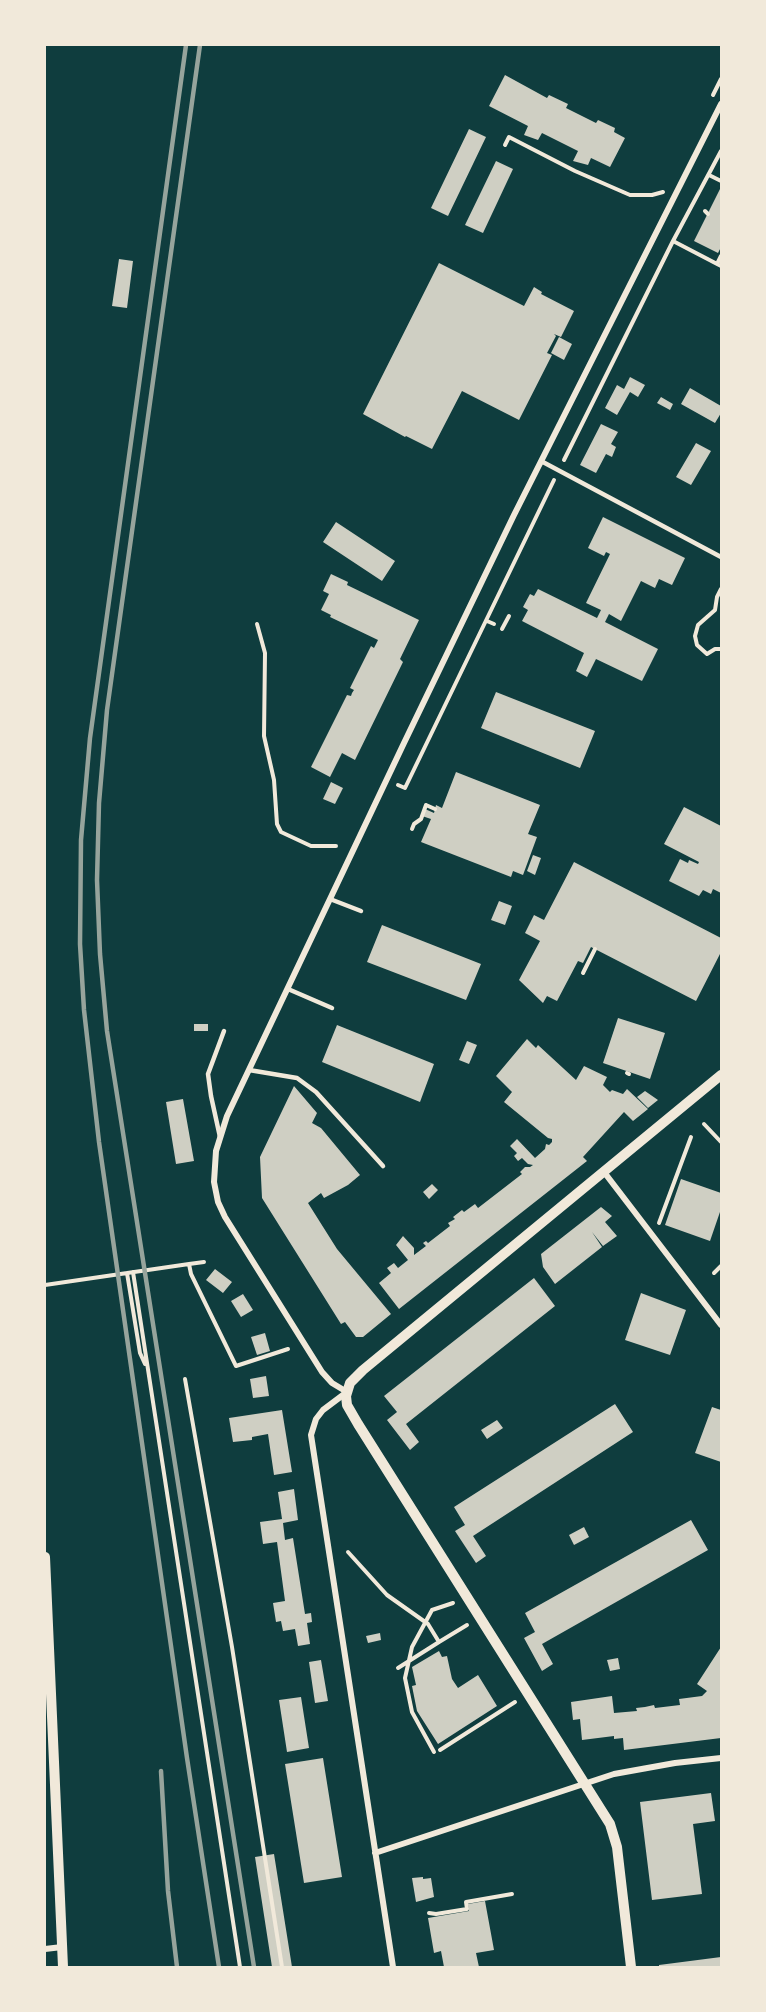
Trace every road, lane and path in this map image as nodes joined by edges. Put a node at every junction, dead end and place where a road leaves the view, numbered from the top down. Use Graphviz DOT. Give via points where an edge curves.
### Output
graph roads {
  1 [pos="721,79"];
  2 [pos="710,100"];
  3 [pos="721,104"];
  4 [pos="505,145"];
  5 [pos="721,152"];
  6 [pos="709,175"];
  7 [pos="721,181"];
  8 [pos="669,182"];
  9 [pos="673,241"];
  10 [pos="721,256"];
  11 [pos="719,265"];
  12 [pos="541,461"];
  13 [pos="559,470"];
  14 [pos="721,557"];
  15 [pos="721,589"];
  16 [pos="509,616"];
  17 [pos="487,621"];
  18 [pos="257,624"];
  19 [pos="494,624"];
  20 [pos="502,628"];
  21 [pos="721,649"];
  22 [pos="397,784"];
  23 [pos="435,809"];
  24 [pos="412,830"];
  25 [pos="336,846"];
  26 [pos="330,899"];
  27 [pos="361,911"];
  28 [pos="595,949"];
  29 [pos="583,973"];
  30 [pos="288,988"];
  31 [pos="332,1008"];
  32 [pos="224,1030"];
  33 [pos="249,1070"];
  34 [pos="721,1075"];
  35 [pos="704,1124"];
  36 [pos="220,1137"];
  37 [pos="691,1137"];
  38 [pos="721,1142"];
  39 [pos="383,1166"];
  40 [pos="604,1172"];
  41 [pos="659,1224"];
  42 [pos="204,1262"];
  43 [pos="189,1264"];
  44 [pos="721,1266"];
  45 [pos="130,1273"];
  46 [pos="714,1273"];
  47 [pos="45,1285"];
  48 [pos="721,1325"];
  49 [pos="288,1349"];
  50 [pos="145,1366"];
  51 [pos="185,1379"];
  52 [pos="346,1392"];
  53 [pos="348,1552"];
  54 [pos="45,1557"];
  55 [pos="453,1603"];
  56 [pos="425,1622"];
  57 [pos="467,1625"];
  58 [pos="439,1642"];
  59 [pos="47,1657"];
  60 [pos="408,1662"];
  61 [pos="398,1668"];
  62 [pos="515,1702"];
  63 [pos="441,1750"];
  64 [pos="434,1752"];
  65 [pos="721,1758"];
  66 [pos="585,1784"];
  67 [pos="375,1853"];
  68 [pos="512,1894"];
  69 [pos="429,1913"];
  70 [pos="62,1947"];
  71 [pos="45,1949"];
  72 [pos="63,1967"];
  73 [pos="240,1967"];
  74 [pos="282,1967"];
  75 [pos="393,1967"];
  76 [pos="632,1967"];
  1 -- 2 [label="path"];
  3 -- 12 [label="street"];
  4 -- 8 [label="path" via="509,137 630,195 663,192"];
  5 -- 6 [label="path"];
  6 -- 7 [label="path"];
  6 -- 9 [label="path"];
  9 -- 11 [label="path"];
  9 -- 13 [label="path"];
  10 -- 11 [label="path"];
  12 -- 13 [label="lane"];
  12 -- 26 [label="street"];
  13 -- 14 [label="lane"];
  13 -- 17 [label="path"];
  15 -- 21 [label="path" via="715,609 698,625 695,636 697,645 707,654"];
  16 -- 20 [label="path"];
  17 -- 19 [label="path"];
  17 -- 22 [label="path" via="405,788"];
  18 -- 25 [label="path" via="264,653 264,736 274,780 277,825 281,832 311,846"];
  23 -- 24 [label="path" via="426,805"];
  26 -- 27 [label="lane"];
  26 -- 30 [label="street"];
  28 -- 29 [label="path"];
  30 -- 31 [label="lane"];
  30 -- 33 [label="street"];
  32 -- 36 [label="lane" via="208,1074"];
  33 -- 36 [label="street"];
  33 -- 39 [label="lane" via="297,1078 316,1092"];
  34 -- 40 [label="street"];
  35 -- 38 [label="path"];
  36 -- 52 [label="street" via="214,1182 225,1217 322,1372"];
  37 -- 41 [label="path"];
  40 -- 48 [label="street"];
  40 -- 52 [label="street" via="363,1370"];
  42 -- 43 [label="path"];
  43 -- 45 [label="path"];
  43 -- 49 [label="path" via="236,1366"];
  44 -- 46 [label="path"];
  45 -- 47 [label="path"];
  45 -- 50 [label="path"];
  45 -- 50 [label="path" via="146,1352"];
  50 -- 73 [label="path"];
  51 -- 74 [label="path"];
  52 -- 66 [label="street" via="347,1405 357,1424"];
  52 -- 67 [label="street" via="323,1410 311,1435"];
  53 -- 56 [label="path" via="387,1595"];
  54 -- 59 [label="street"];
  55 -- 56 [label="path" via="432,1610"];
  56 -- 58 [label="path"];
  56 -- 60 [label="path"];
  57 -- 58 [label="path"];
  58 -- 60 [label="path"];
  59 -- 70 [label="street"];
  60 -- 61 [label="path"];
  60 -- 64 [label="path" via="405,1678 412,1712"];
  62 -- 63 [label="path"];
  65 -- 66 [label="street" via="614,1774"];
  66 -- 67 [label="street"];
  66 -- 76 [label="street" via="614,1834"];
  67 -- 75 [label="street"];
  68 -- 69 [label="path" via="466,1902 467,1909"];
  70 -- 71 [label="street"];
  70 -- 72 [label="street"];
}
